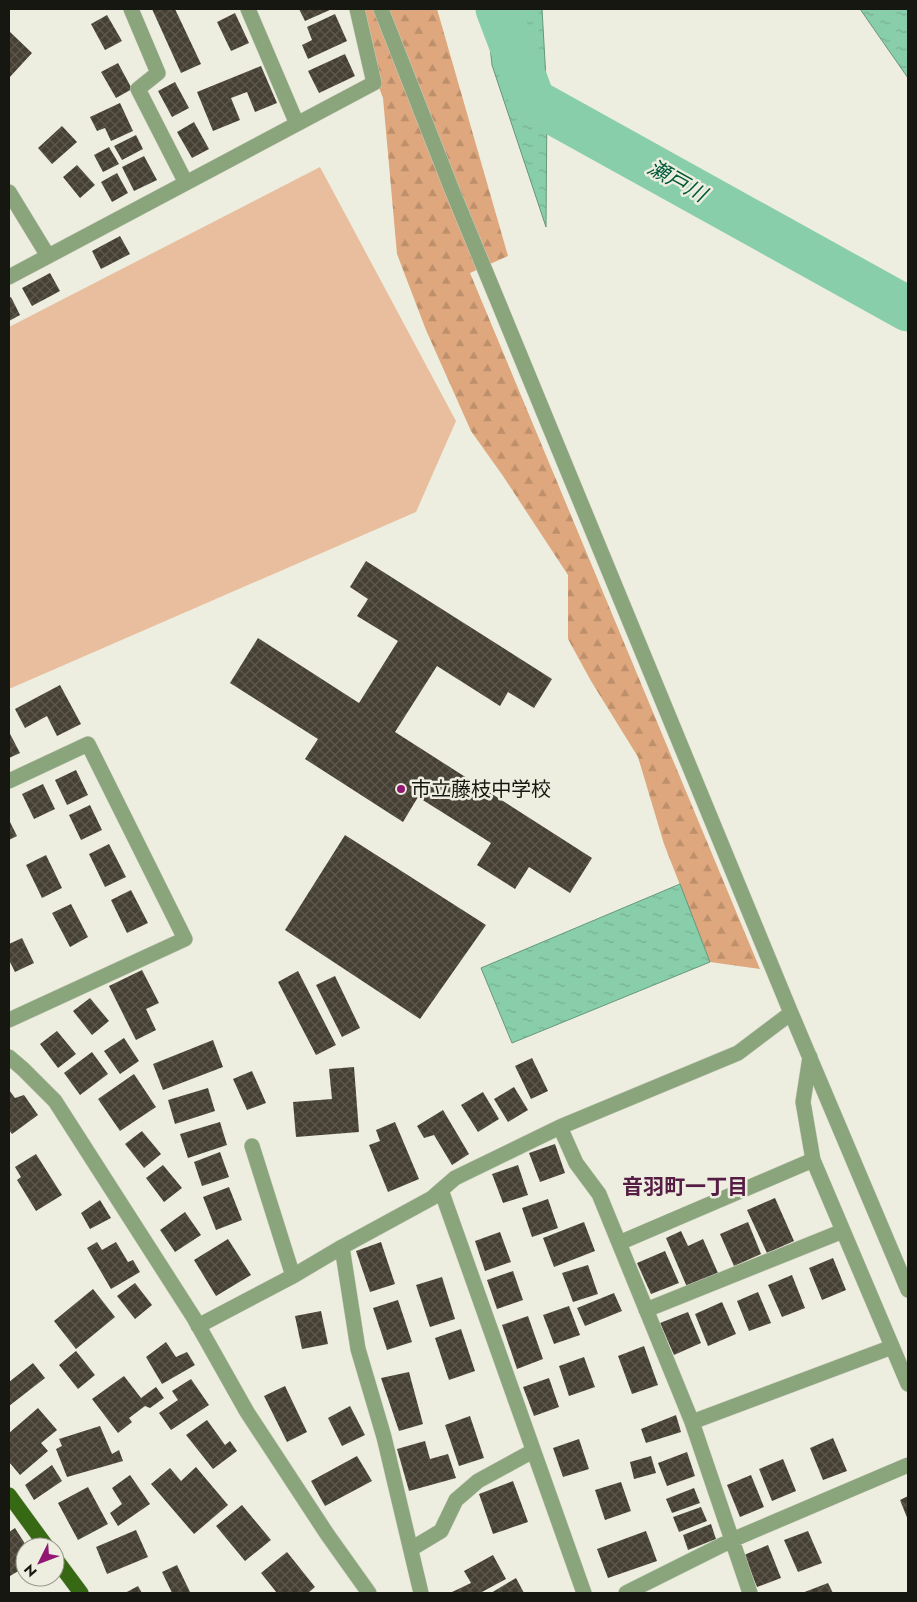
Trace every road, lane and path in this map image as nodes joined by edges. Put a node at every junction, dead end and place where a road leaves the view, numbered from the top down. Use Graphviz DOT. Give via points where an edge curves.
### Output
graph roads {
  1 [pos="131,9"];
  2 [pos="248,9"];
  3 [pos="356,9"];
  4 [pos="381,9"];
  5 [pos="297,124"];
  6 [pos="186,183"];
  7 [pos="9,192"];
  8 [pos="48,256"];
  9 [pos="9,277"];
  10 [pos="9,780"];
  11 [pos="791,1013"];
  12 [pos="10,1017"];
  13 [pos="9,1057"];
  14 [pos="810,1057"];
  15 [pos="560,1127"];
  16 [pos="252,1146"];
  17 [pos="813,1160"];
  18 [pos="440,1190"];
  19 [pos="843,1231"];
  20 [pos="619,1243"];
  21 [pos="342,1247"];
  22 [pos="293,1276"];
  23 [pos="908,1290"];
  24 [pos="646,1310"];
  25 [pos="198,1326"];
  26 [pos="892,1347"];
  27 [pos="908,1384"];
  28 [pos="692,1422"];
  29 [pos="533,1450"];
  30 [pos="908,1465"];
  31 [pos="9,1495"];
  32 [pos="40,1537"];
  33 [pos="732,1540"];
  34 [pos="411,1549"];
  35 [pos="65,1571"];
  36 [pos="81,1593"];
  37 [pos="369,1593"];
  38 [pos="421,1593"];
  39 [pos="584,1593"];
  40 [pos="626,1593"];
  41 [pos="750,1593"];
  1 -- 6 [label="street" via="158,73 138,89"];
  2 -- 5 [label="street"];
  3 -- 5 [label="street" via="374,83"];
  4 -- 11 [label="street"];
  5 -- 6 [label="street"];
  6 -- 8 [label="street"];
  7 -- 8 [label="street"];
  8 -- 9 [label="street"];
  10 -- 12 [label="street" via="88,744 185,939"];
  11 -- 14 [label="street"];
  11 -- 15 [label="street" via="738,1053"];
  13 -- 25 [label="street" via="55,1101"];
  14 -- 17 [label="street" via="803,1102"];
  14 -- 23 [label="street"];
  15 -- 18 [label="street" via="455,1178"];
  15 -- 20 [label="street" via="576,1164 599,1194"];
  16 -- 22 [label="street"];
  17 -- 19 [label="street"];
  17 -- 20 [label="street"];
  18 -- 21 [label="street" via="432,1198"];
  18 -- 29 [label="street"];
  19 -- 24 [label="street"];
  19 -- 26 [label="street"];
  20 -- 24 [label="street"];
  21 -- 22 [label="street"];
  21 -- 34 [label="street" via="358,1349 384,1437"];
  22 -- 25 [label="street"];
  24 -- 28 [label="street"];
  25 -- 37 [label="street" via="247,1412"];
  26 -- 27 [label="street"];
  26 -- 28 [label="street"];
  28 -- 33 [label="street"];
  29 -- 34 [label="street" via="478,1481 456,1500 441,1532"];
  29 -- 39 [label="street"];
  30 -- 33 [label="street"];
  31 -- 32 [label="main road"];
  33 -- 40 [label="street"];
  33 -- 41 [label="street"];
  34 -- 38 [label="street"];
  35 -- 36 [label="main road"];
}
